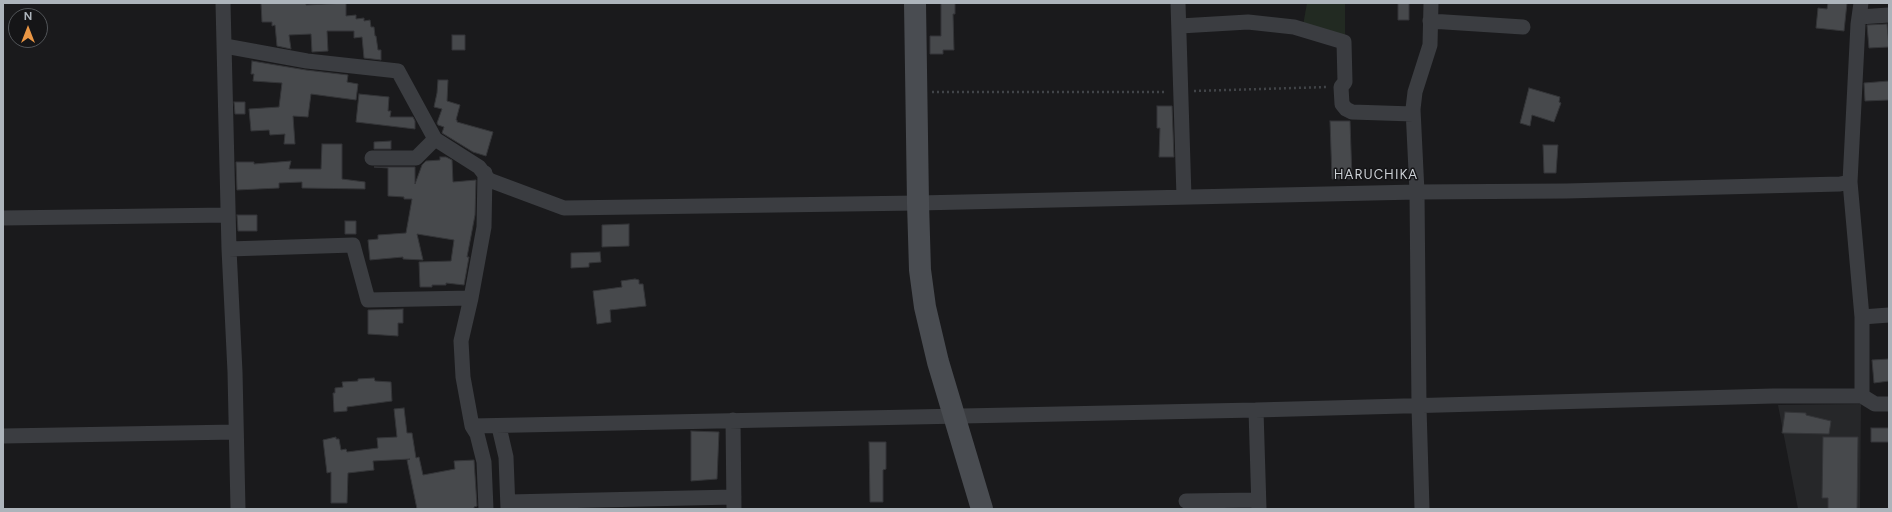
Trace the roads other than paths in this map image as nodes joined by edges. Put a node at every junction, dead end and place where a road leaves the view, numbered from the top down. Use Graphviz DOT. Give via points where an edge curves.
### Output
graph roads {
  1 [pos="224,3"];
  2 [pos="915,3"];
  3 [pos="1178,3"];
  4 [pos="1431,3"];
  5 [pos="1860,10"];
  6 [pos="1889,15"];
  7 [pos="1430,21"];
  8 [pos="1180,26"];
  9 [pos="1523,27"];
  10 [pos="225,46"];
  11 [pos="1413,114"];
  12 [pos="435,139"];
  13 [pos="372,158"];
  14 [pos="485,173"];
  15 [pos="1850,182"];
  16 [pos="1417,192"];
  17 [pos="1184,197"];
  18 [pos="918,203"];
  19 [pos="228,215"];
  20 [pos="3,218"];
  21 [pos="228,249"];
  22 [pos="471,298"];
  23 [pos="1889,315"];
  24 [pos="1862,317"];
  25 [pos="1862,396"];
  26 [pos="1889,404"];
  27 [pos="1419,407"];
  28 [pos="1256,410"];
  29 [pos="954,417"];
  30 [pos="733,420"];
  31 [pos="472,426"];
  32 [pos="499,426"];
  33 [pos="236,432"];
  34 [pos="3,436"];
  35 [pos="1186,501"];
  36 [pos="734,503"];
  37 [pos="1258,504"];
  38 [pos="508,505"];
  39 [pos="238,509"];
  40 [pos="486,509"];
  41 [pos="982,509"];
  42 [pos="1422,509"];
  1 -- 10 [label="street"];
  2 -- 18 [label="street"];
  3 -- 8 [label="street"];
  4 -- 7 [label="street"];
  5 -- 6 [label="street"];
  5 -- 15 [label="street"];
  7 -- 9 [label="street"];
  7 -- 11 [label="street" via="1430,45 1415,92"];
  8 -- 11 [label="street" via="1248,22 1294,27 1344,42 1345,82 1341,87 1342,104 1346,109 1352,112"];
  8 -- 17 [label="street"];
  10 -- 12 [label="street" via="307,61 398,71"];
  10 -- 19 [label="street"];
  11 -- 16 [label="street"];
  12 -- 13 [label="street" via="416,158"];
  12 -- 14 [label="street"];
  14 -- 18 [label="street" via="489,180 564,208"];
  14 -- 22 [label="street" via="484,227"];
  15 -- 16 [label="street" via="1566,191"];
  15 -- 24 [label="street"];
  16 -- 17 [label="street"];
  16 -- 27 [label="street"];
  17 -- 18 [label="street"];
  18 -- 29 [label="street" via="924,307"];
  19 -- 20 [label="street"];
  19 -- 21 [label="street"];
  21 -- 22 [label="street" via="354,245 368,300"];
  21 -- 33 [label="street"];
  22 -- 31 [label="street" via="461,341 463,378"];
  23 -- 24 [label="street"];
  24 -- 25 [label="street"];
  25 -- 26 [label="street" via="1875,404"];
  25 -- 27 [label="street" via="1773,396"];
  27 -- 28 [label="street"];
  27 -- 42 [label="street"];
  28 -- 29 [label="street"];
  28 -- 37 [label="street"];
  29 -- 30 [label="street"];
  29 -- 41 [label="street"];
  30 -- 32 [label="street"];
  30 -- 36 [label="street"];
  31 -- 32 [label="street"];
  31 -- 40 [label="street" via="477,434 484,462"];
  32 -- 38 [label="street" via="506,457"];
  33 -- 34 [label="street"];
  33 -- 39 [label="street"];
  35 -- 37 [label="street"];
  36 -- 38 [label="street"];
}
